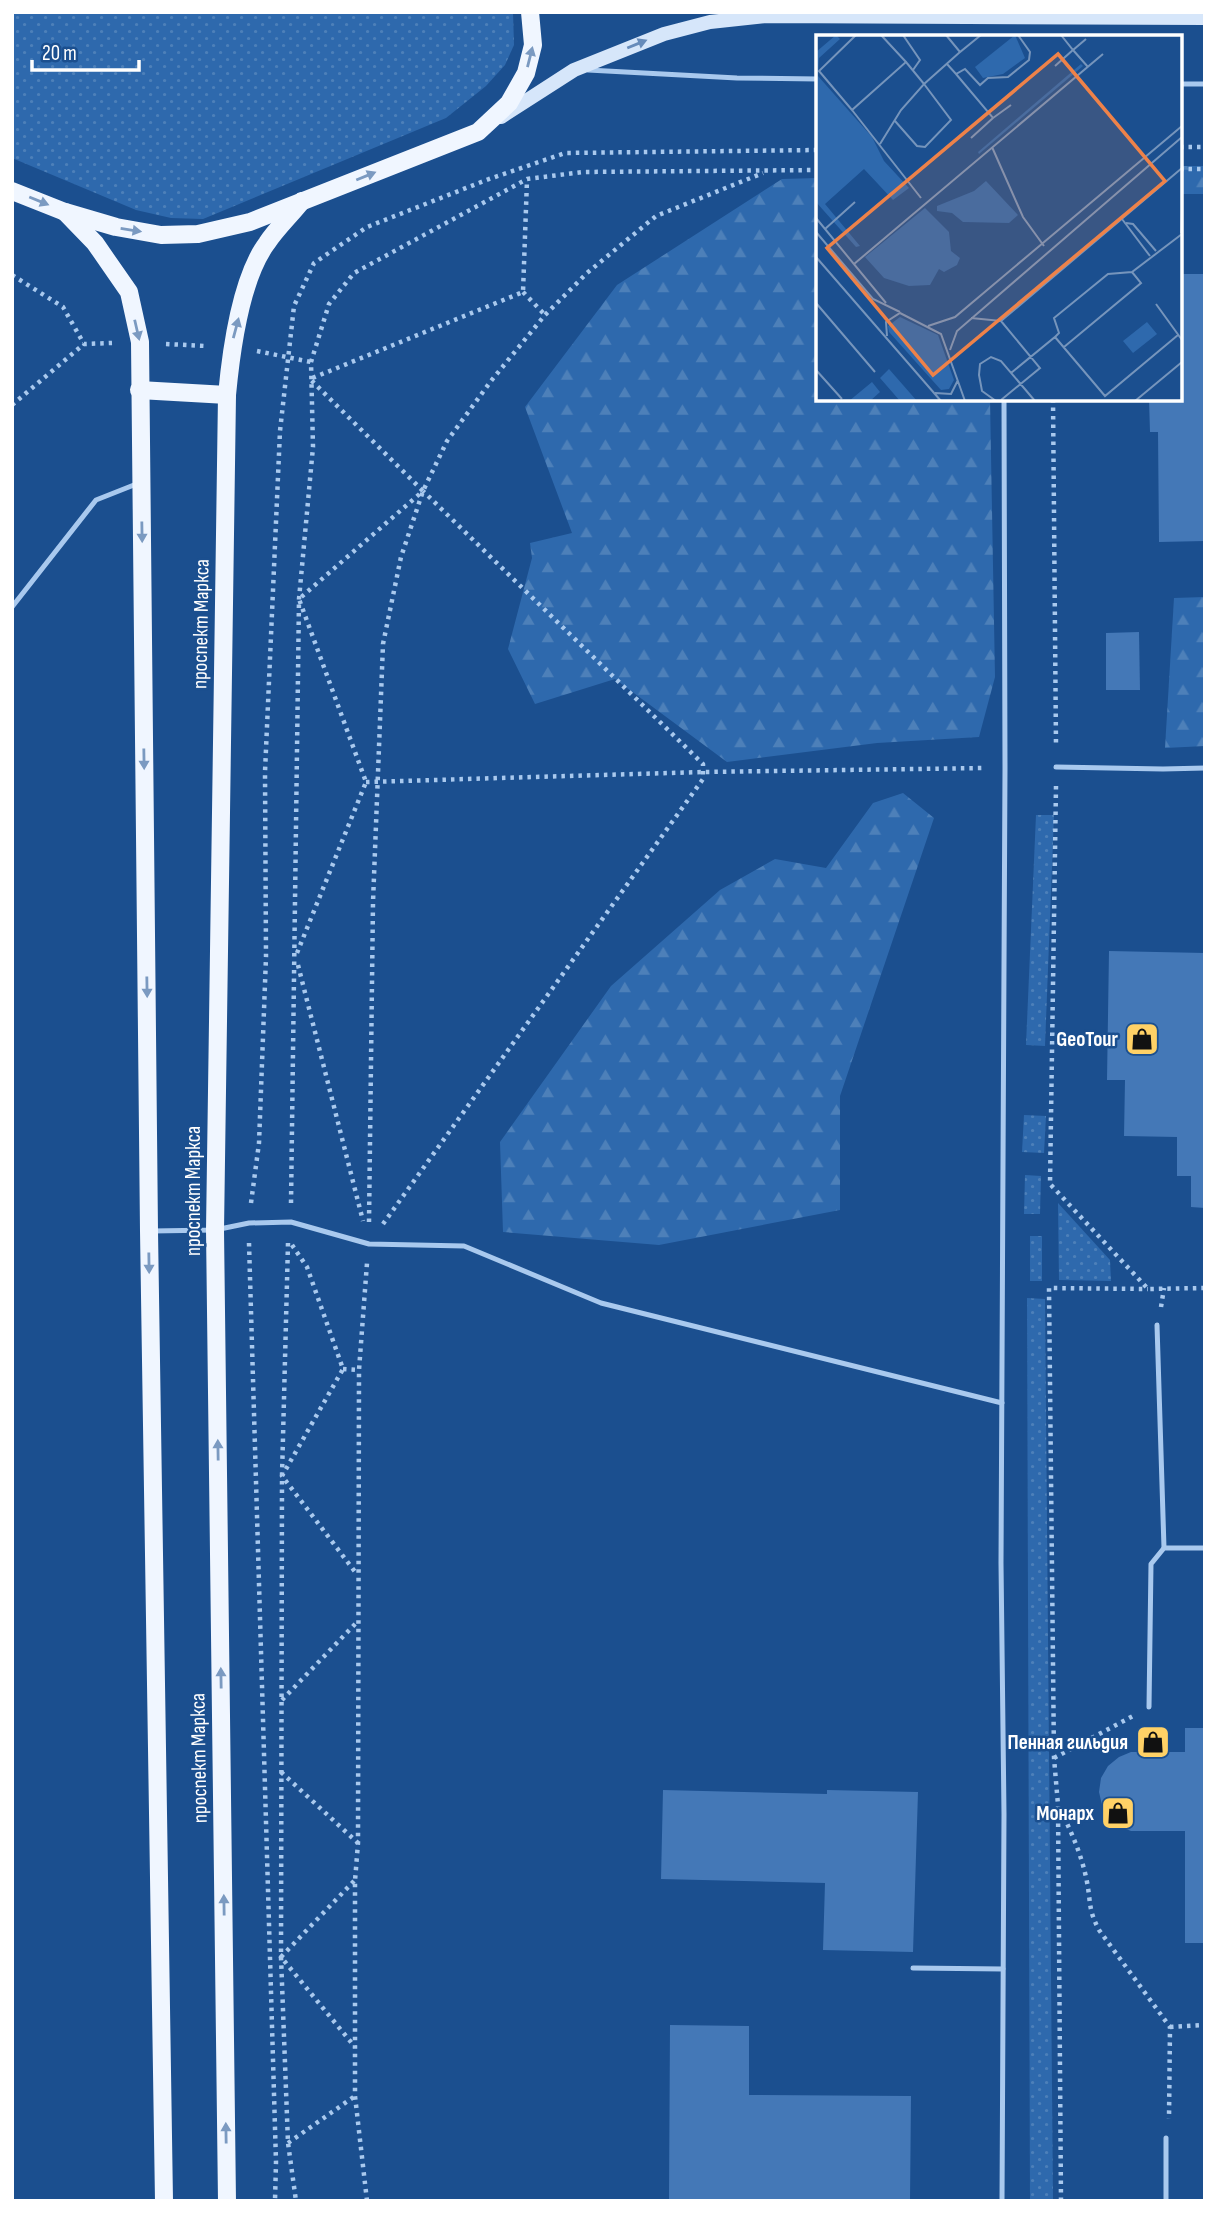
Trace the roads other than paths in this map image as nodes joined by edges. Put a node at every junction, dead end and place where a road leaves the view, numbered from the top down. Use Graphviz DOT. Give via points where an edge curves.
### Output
graph roads {
  1 [pos="530,12"];
  2 [pos="1205,18"];
  3 [pos="574,69"];
  4 [pos="816,79"];
  5 [pos="1182,84"];
  6 [pos="1205,84"];
  7 [pos="478,132"];
  8 [pos="12,191"];
  9 [pos="302,201"];
  10 [pos="65,212"];
  11 [pos="139,390"];
  12 [pos="227,395"];
  13 [pos="1004,401"];
  14 [pos="142,482"];
  15 [pos="12,607"];
  16 [pos="1056,766"];
  17 [pos="1205,768"];
  18 [pos="215,1230"];
  19 [pos="149,1231"];
  20 [pos="1157,1325"];
  21 [pos="1002,1404"];
  22 [pos="1164,1548"];
  23 [pos="1205,1548"];
  24 [pos="1149,1707"];
  25 [pos="913,1968"];
  26 [pos="1003,1969"];
  27 [pos="1166,2138"];
  28 [pos="164,2201"];
  29 [pos="227,2201"];
  30 [pos="1002,2201"];
  31 [pos="1166,2201"];
  7 -- 1 [label="main road, one-way" via="509,103 526,73 533,45"];
  3 -- 2 [label="main road, one-way" via="664,34 710,22 766,16"];
  3 -- 4 [label="lane"];
  3 -- 7 [label="main road"];
  5 -- 6 [label="lane"];
  9 -- 7 [label="main road, one-way"];
  8 -- 10 [label="main road, one-way"];
  10 -- 9 [label="main road, one-way" via="116,228 198,234 250,222"];
  12 -- 9 [label="main road, проспект Маркса, one-way" via="231,347 252,273 265,244"];
  10 -- 11 [label="main road, проспект Маркса, one-way" via="95,243 129,292 140,342"];
  11 -- 12 [label="main road"];
  11 -- 14 [label="main road, проспект Маркса"];
  12 -- 18 [label="main road, проспект Маркса"];
  13 -- 21 [label="lane"];
  14 -- 15 [label="lane" via="96,500"];
  14 -- 19 [label="main road, проспект Маркса, one-way"];
  16 -- 17 [label="lane"];
  18 -- 19 [label="lane"];
  18 -- 21 [label="lane" via="291,1222 369,1244 464,1246 601,1303"];
  29 -- 18 [label="main road, проспект Маркса, one-way"];
  19 -- 28 [label="main road, проспект Маркса, one-way"];
  20 -- 22 [label="lane"];
  21 -- 26 [label="lane"];
  22 -- 23 [label="lane"];
  22 -- 24 [label="lane" via="1151,1564"];
  25 -- 26 [label="lane"];
  26 -- 30 [label="lane"];
  27 -- 31 [label="lane"];
}
